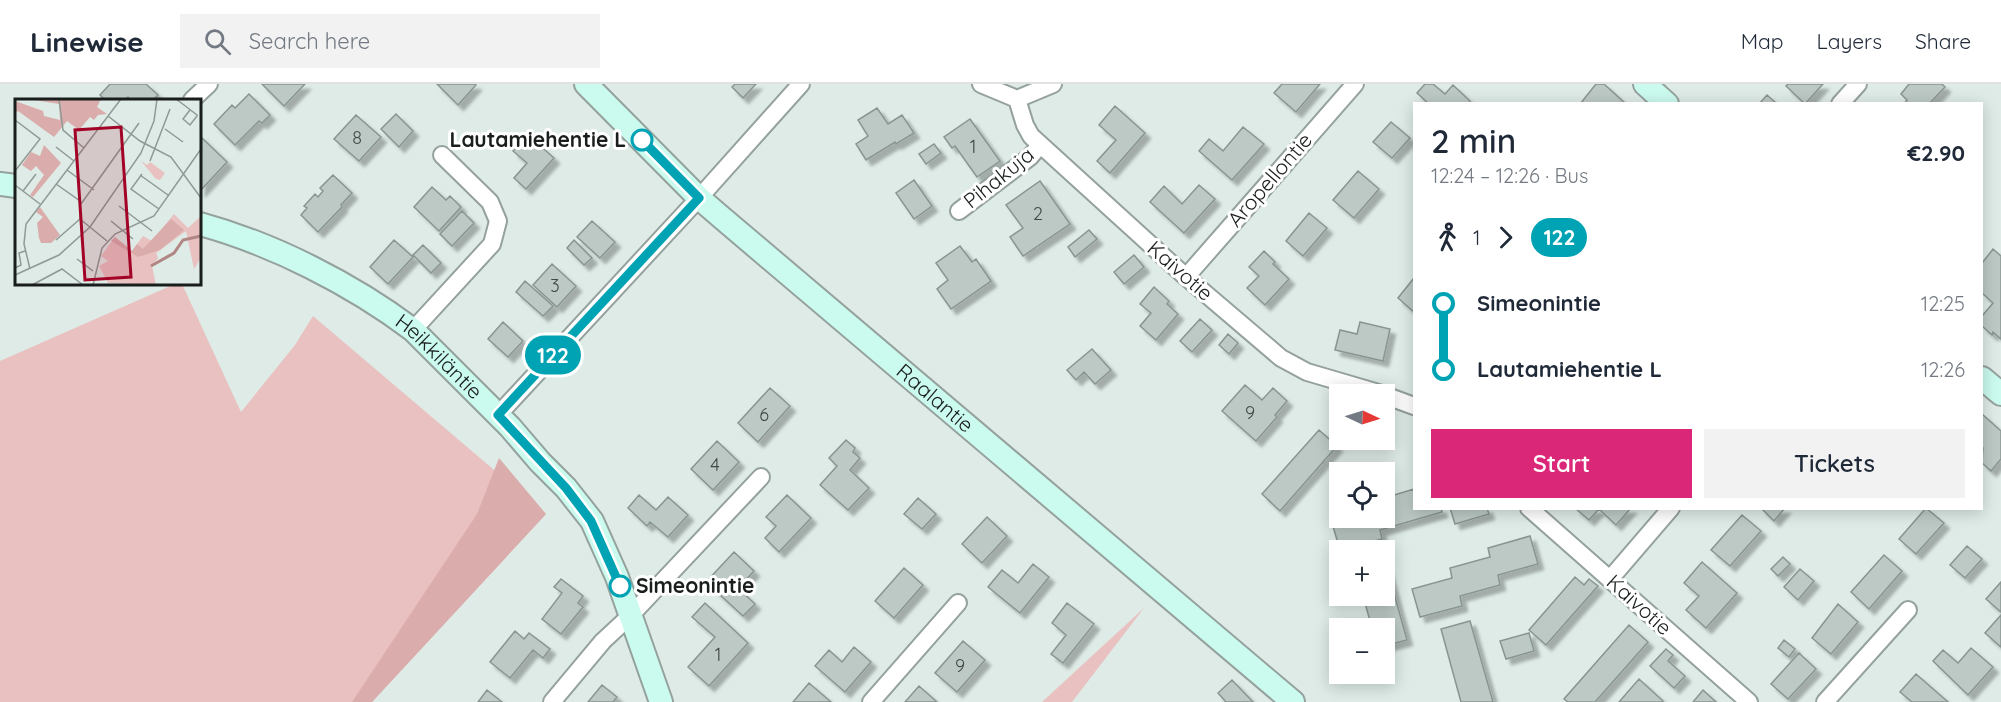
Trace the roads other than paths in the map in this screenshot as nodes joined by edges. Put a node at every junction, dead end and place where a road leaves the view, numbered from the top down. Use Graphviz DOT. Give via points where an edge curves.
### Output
graph roads {
  1 [pos="209,84"];
  2 [pos="586,84"];
  3 [pos="801,84"];
  4 [pos="981,84"];
  5 [pos="1052,84"];
  6 [pos="1355,84"];
  7 [pos="1645,84"];
  8 [pos="1858,84"];
  9 [pos="193,99"];
  10 [pos="1017,99"];
  11 [pos="1665,102"];
  12 [pos="1842,102"];
  13 [pos="1040,145"];
  14 [pos="442,155"];
  15 [pos="0,184"];
  16 [pos="15,186"];
  17 [pos="699,198"];
  18 [pos="959,211"];
  19 [pos="201,224"];
  20 [pos="1186,277"];
  21 [pos="413,330"];
  22 [pos="1983,379"];
  23 [pos="1347,384"];
  24 [pos="2001,394"];
  25 [pos="1395,398"];
  26 [pos="1413,404"];
  27 [pos="498,415"];
  28 [pos="761,477"];
  29 [pos="1531,510"];
  30 [pos="1669,510"];
  31 [pos="1610,579"];
  32 [pos="958,603"];
  33 [pos="1908,610"];
  34 [pos="631,615"];
  35 [pos="552,702"];
  36 [pos="661,702"];
  37 [pos="871,702"];
  38 [pos="1293,702"];
  39 [pos="1749,702"];
  40 [pos="1825,702"];
  1 -- 9 [label="street"];
  2 -- 17 [label="street, Raalantie"];
  3 -- 17 [label="street"];
  4 -- 10 [label="street"];
  5 -- 10 [label="street"];
  6 -- 20 [label="street, Aropellontie"];
  7 -- 11 [label="street"];
  8 -- 12 [label="street"];
  10 -- 13 [label="street, Kaivotie" via="1025,125"];
  13 -- 18 [label="street, Pihakuja"];
  13 -- 20 [label="street, Kaivotie"];
  14 -- 21 [label="street" via="490,202 498,221 492,244"];
  15 -- 16 [label="street"];
  17 -- 27 [label="street"];
  17 -- 38 [label="street, Raalantie"];
  19 -- 21 [label="street, Heikkiläntie" via="274,250 344,285"];
  20 -- 23 [label="street, Kaivotie" via="1281,358 1307,372"];
  21 -- 27 [label="street, Heikkiläntie"];
  22 -- 24 [label="street"];
  25 -- 26 [label="street, Kaivotie"];
  27 -- 34 [label="street, Heikkiläntie" via="591,521"];
  28 -- 34 [label="street"];
  29 -- 31 [label="street, Kaivotie"];
  30 -- 31 [label="street"];
  31 -- 39 [label="street, Kaivotie"];
  32 -- 37 [label="street"];
  33 -- 40 [label="street"];
  34 -- 35 [label="street" via="603,641"];
  34 -- 36 [label="street, Heikkiläntie"];
}
